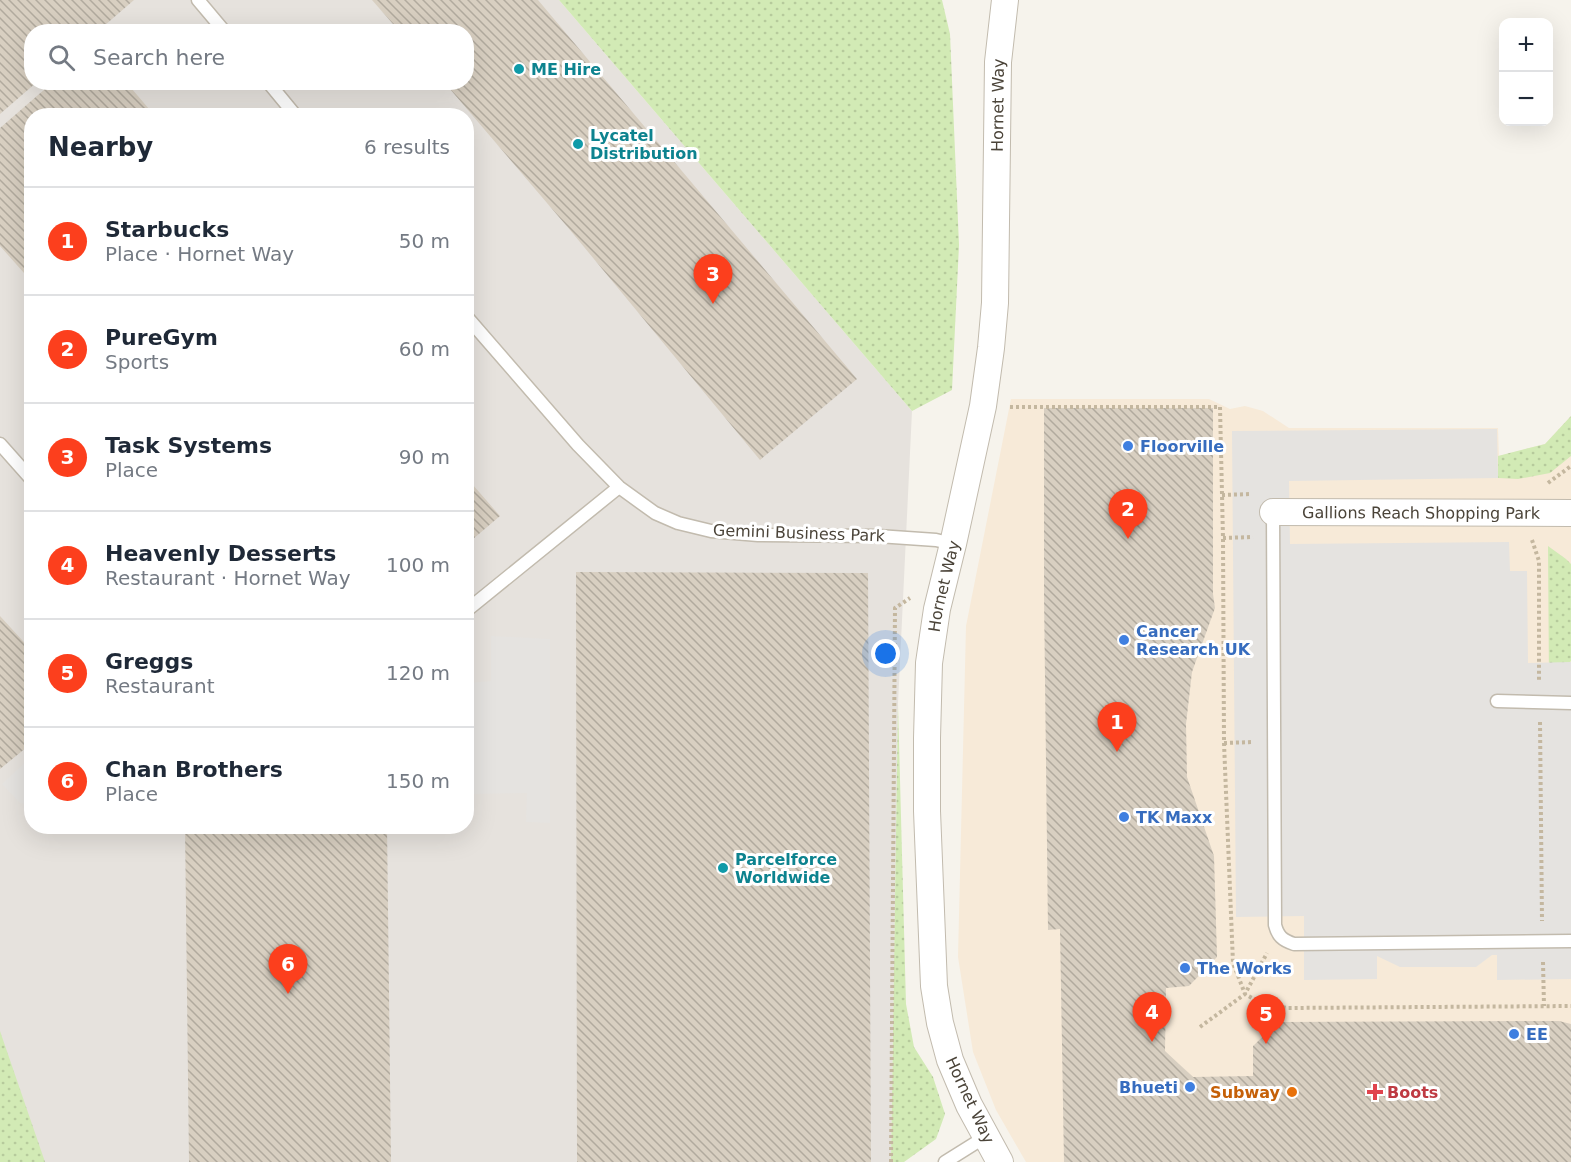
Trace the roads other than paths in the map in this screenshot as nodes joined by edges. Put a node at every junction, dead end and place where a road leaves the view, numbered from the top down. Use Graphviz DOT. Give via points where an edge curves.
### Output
graph roads {
  1 [pos="198,0"];
  2 [pos="1005,0"];
  3 [pos="218,24"];
  4 [pos="275,90"];
  5 [pos="289,108"];
  6 [pos="474,325"];
  7 [pos="0,444"];
  8 [pos="24,471"];
  9 [pos="619,487"];
  10 [pos="1273,512"];
  11 [pos="1571,513"];
  12 [pos="953,544"];
  13 [pos="474,604"];
  14 [pos="1497,701"];
  15 [pos="1571,703"];
  16 [pos="1571,941"];
  17 [pos="985,1137"];
  18 [pos="945,1162"];
  19 [pos="1000,1162"];
  1 -- 3 [label="lane"];
  2 -- 12 [label="street, Hornet Way" via="998,62 991,348 983,406"];
  4 -- 5 [label="lane"];
  6 -- 9 [label="lane, Gemini Business Park"];
  7 -- 8 [label="lane"];
  9 -- 12 [label="lane, Gemini Business Park" via="655,513 711,531 878,536"];
  9 -- 13 [label="lane"];
  10 -- 11 [label="street, Gallions Reach Shopping Park"];
  10 -- 16 [label="lane" via="1278,933 1284,941 1294,944"];
  12 -- 17 [label="street, Hornet Way" via="929,663 927,811 934,986 950,1060"];
  14 -- 15 [label="lane"];
  17 -- 18 [label="lane"];
  17 -- 19 [label="street, Hornet Way"];
}
